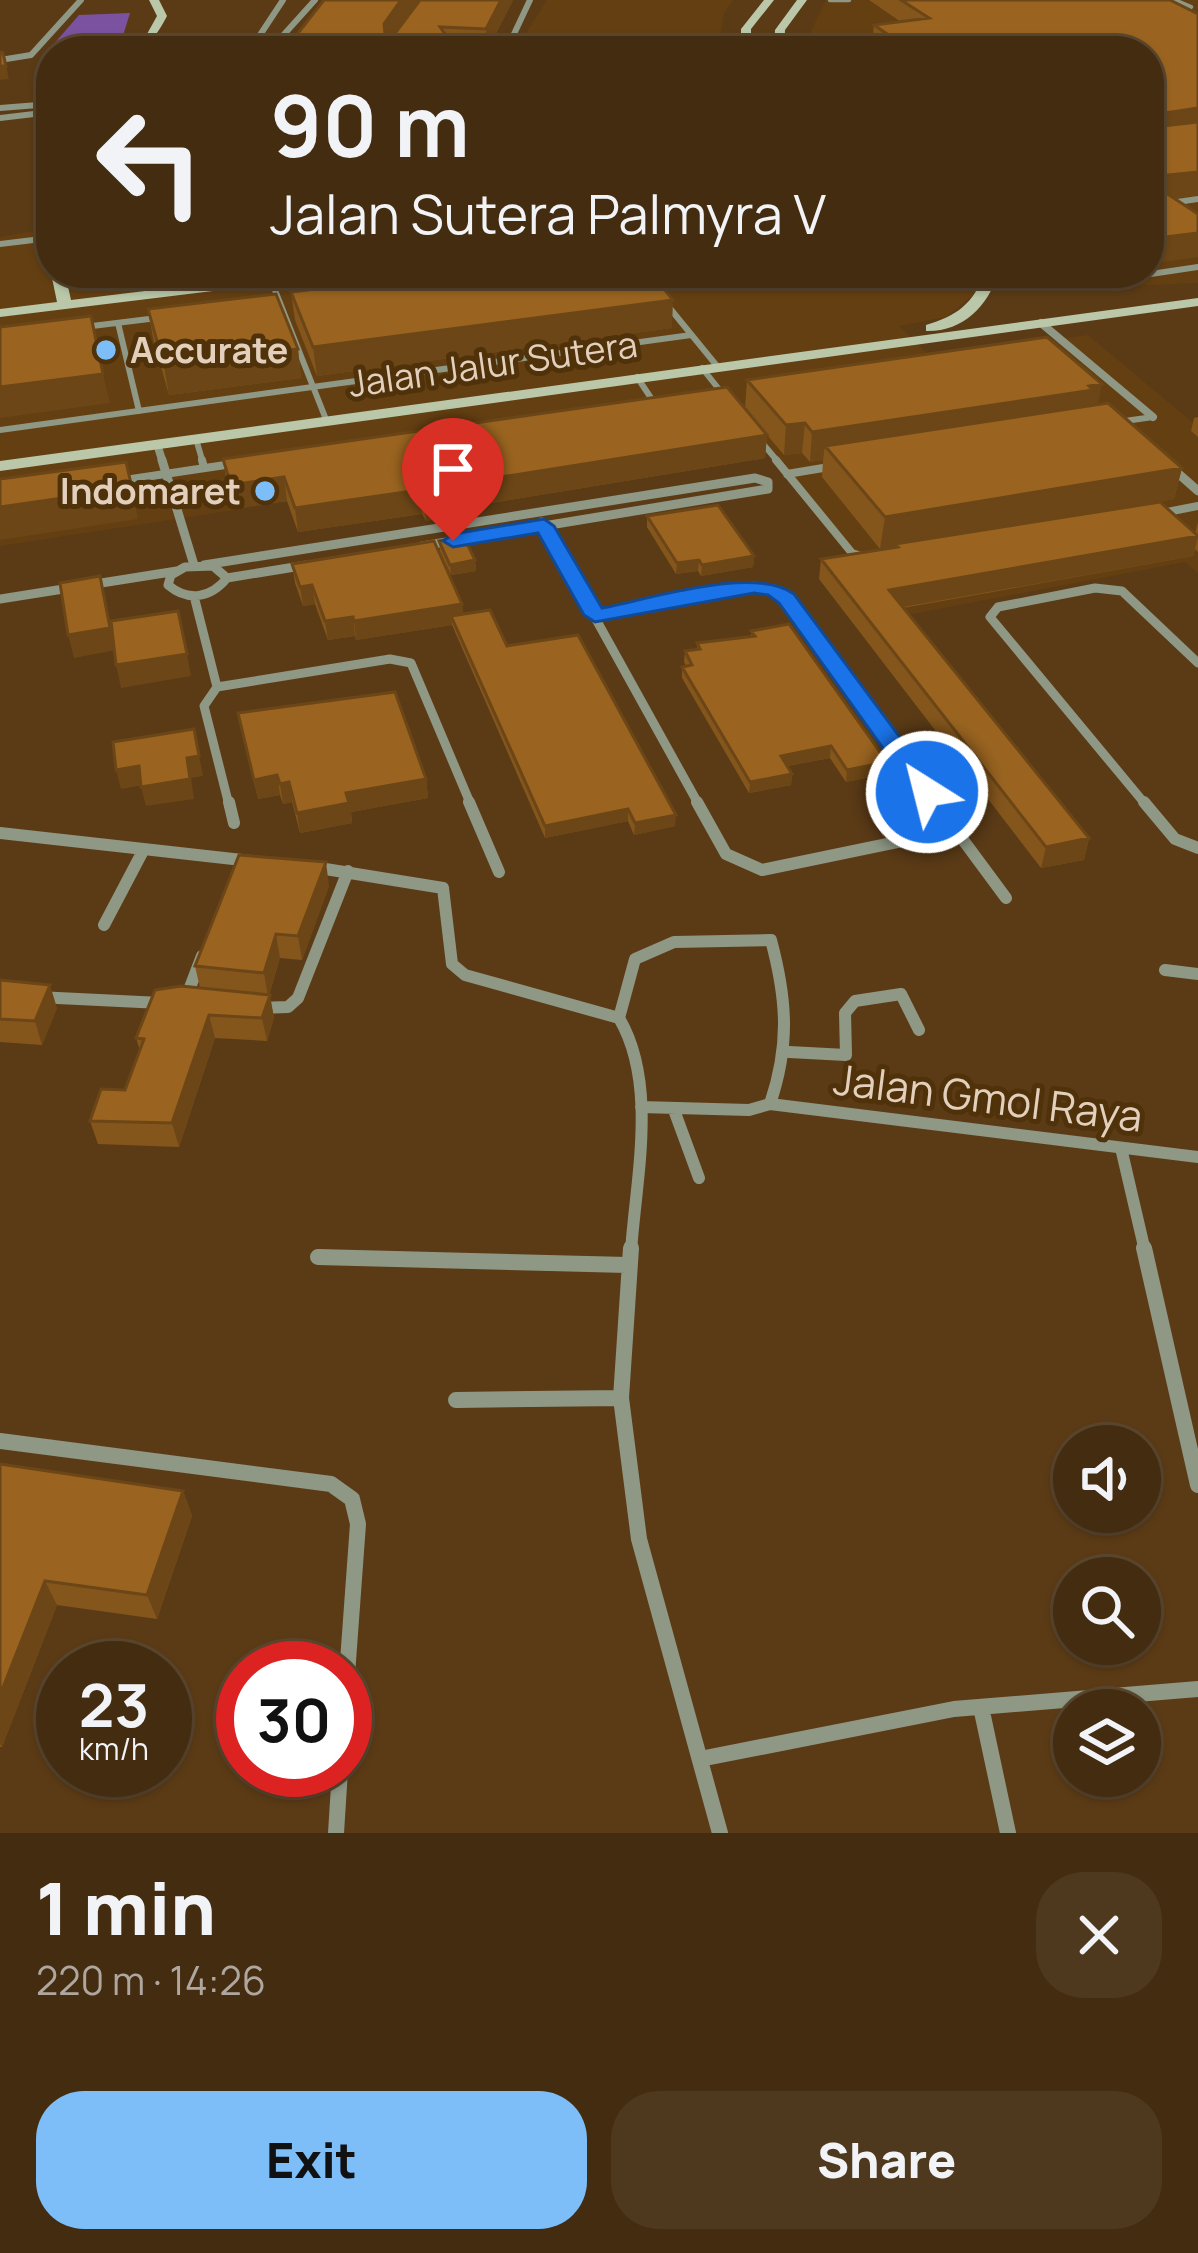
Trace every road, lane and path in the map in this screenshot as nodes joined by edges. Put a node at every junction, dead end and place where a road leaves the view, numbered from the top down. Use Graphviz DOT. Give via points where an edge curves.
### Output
graph roads {
  1 [pos="81,0"];
  2 [pos="154,0"];
  3 [pos="284,0"];
  4 [pos="315,0"];
  5 [pos="530,0"];
  6 [pos="769,0"];
  7 [pos="802,0"];
  8 [pos="830,0"];
  9 [pos="1174,0"];
  10 [pos="846,1"];
  11 [pos="1196,8"];
  12 [pos="48,36"];
  13 [pos="152,36"];
  14 [pos="261,36"];
  15 [pos="282,36"];
  16 [pos="513,36"];
  17 [pos="746,36"];
  18 [pos="780,36"];
  19 [pos="36,50"];
  20 [pos="0,60"];
  21 [pos="36,106"];
  22 [pos="0,108"];
  23 [pos="36,109"];
  24 [pos="0,118"];
  25 [pos="1198,199"];
  26 [pos="1164,204"];
  27 [pos="36,241"];
  28 [pos="0,244"];
  29 [pos="1198,267"];
  30 [pos="1164,271"];
  31 [pos="61,288"];
  32 [pos="208,288"];
  33 [pos="275,288"];
  34 [pos="987,288"];
  35 [pos="302,300"];
  36 [pos="280,302"];
  37 [pos="1196,303"];
  38 [pos="667,304"];
  39 [pos="65,306"];
  40 [pos="0,314"];
  41 [pos="164,317"];
  42 [pos="118,323"];
  43 [pos="1041,323"];
  44 [pos="71,329"];
  45 [pos="691,335"];
  46 [pos="782,356"];
  47 [pos="709,367"];
  48 [pos="637,377"];
  49 [pos="313,387"];
  50 [pos="743,392"];
  51 [pos="724,395"];
  52 [pos="675,401"];
  53 [pos="655,404"];
  54 [pos="1103,407"];
  55 [pos="631,408"];
  56 [pos="139,411"];
  57 [pos="736,411"];
  58 [pos="1153,417"];
  59 [pos="327,422"];
  60 [pos="1119,422"];
  61 [pos="1097,425"];
  62 [pos="749,427"];
  63 [pos="0,430"];
  64 [pos="1135,436"];
  65 [pos="196,440"];
  66 [pos="157,445"];
  67 [pos="251,462"];
  68 [pos="853,463"];
  69 [pos="1166,463"];
  70 [pos="0,466"];
  71 [pos="204,468"];
  72 [pos="166,474"];
  73 [pos="787,474"];
  74 [pos="95,484"];
  75 [pos="1198,491"];
  76 [pos="1198,506"];
  77 [pos="535,512"];
  78 [pos="1153,514"];
  79 [pos="544,526"];
  80 [pos="408,548"];
  81 [pos="870,559"];
  82 [pos="317,563"];
  83 [pos="199,565"];
  84 [pos="177,571"];
  85 [pos="227,578"];
  86 [pos="194,596"];
  87 [pos="0,599"];
  88 [pos="595,615"];
  89 [pos="1198,663"];
  90 [pos="217,687"];
  91 [pos="234,824"];
  92 [pos="956,830"];
  93 [pos="0,833"];
  94 [pos="1198,848"];
  95 [pos="144,849"];
  96 [pos="239,859"];
  97 [pos="261,862"];
  98 [pos="305,866"];
  99 [pos="348,871"];
  100 [pos="499,872"];
  101 [pos="232,879"];
  102 [pos="1006,898"];
  103 [pos="104,925"];
  104 [pos="209,939"];
  105 [pos="1165,970"];
  106 [pos="1198,974"];
  107 [pos="20,996"];
  108 [pos="186,999"];
  109 [pos="206,1002"];
  110 [pos="246,1006"];
  111 [pos="619,1018"];
  112 [pos="919,1030"];
  113 [pos="789,1052"];
  114 [pos="770,1104"];
  115 [pos="641,1107"];
  116 [pos="674,1110"];
  117 [pos="1121,1148"];
  118 [pos="1198,1157"];
  119 [pos="698,1178"];
  120 [pos="317,1257"];
  121 [pos="628,1264"];
  122 [pos="621,1398"];
  123 [pos="456,1400"];
  124 [pos="0,1441"];
  125 [pos="1198,1485"];
  126 [pos="349,1641"];
  127 [pos="1198,1689"];
  128 [pos="981,1707"];
  129 [pos="700,1759"];
  130 [pos="338,1797"];
  131 [pos="336,1833"];
  132 [pos="720,1833"];
  133 [pos="1008,1833"];
  1 -- 12 [label="street"];
  2 -- 13 [label="main road" via="162,16"];
  3 -- 14 [label="street"];
  4 -- 15 [label="street"];
  5 -- 16 [label="street"];
  6 -- 17 [label="main road"];
  7 -- 18 [label="main road"];
  8 -- 10 [label="lane"];
  9 -- 11 [label="lane"];
  19 -- 20 [label="street"];
  21 -- 22 [label="street"];
  23 -- 24 [label="street"];
  25 -- 26 [label="lane"];
  27 -- 28 [label="lane"];
  29 -- 30 [label="lane"];
  31 -- 39 [label="main road"];
  32 -- 39 [label="main road"];
  33 -- 36 [label="lane"];
  34 -- 46 [label="main road, Jalan Jalur Sutera" via="949,322"];
  35 -- 36 [label="lane"];
  36 -- 49 [label="lane"];
  37 -- 43 [label="main road, Jalan Jalur Sutera"];
  38 -- 45 [label="lane"];
  39 -- 40 [label="main road"];
  41 -- 42 [label="lane"];
  42 -- 44 [label="lane"];
  42 -- 56 [label="lane"];
  43 -- 46 [label="main road, Jalan Jalur Sutera" via="1018,333"];
  43 -- 58 [label="street"];
  45 -- 47 [label="lane"];
  45 -- 49 [label="lane"];
  46 -- 47 [label="main road, Jalan Jalur Sutera"];
  47 -- 48 [label="main road, Jalan Jalur Sutera"];
  47 -- 51 [label="lane"];
  48 -- 53 [label="lane"];
  48 -- 59 [label="main road, Jalan Jalur Sutera"];
  49 -- 56 [label="lane"];
  49 -- 59 [label="lane"];
  50 -- 51 [label="lane"];
  51 -- 57 [label="lane"];
  52 -- 53 [label="lane"];
  53 -- 55 [label="lane"];
  54 -- 60 [label="street"];
  56 -- 63 [label="lane"];
  58 -- 60 [label="lane"];
  59 -- 65 [label="main road, Jalan Jalur Sutera"];
  60 -- 61 [label="lane"];
  60 -- 64 [label="street"];
  62 -- 73 [label="lane"];
  65 -- 66 [label="main road, Jalan Jalur Sutera"];
  65 -- 71 [label="lane"];
  66 -- 70 [label="main road, Jalan Jalur Sutera"];
  66 -- 72 [label="street"];
  67 -- 71 [label="lane"];
  68 -- 73 [label="lane"];
  69 -- 75 [label="street"];
  71 -- 72 [label="lane"];
  72 -- 74 [label="lane"];
  72 -- 83 [label="street"];
  73 -- 81 [label="lane" via="852,553"];
  76 -- 78 [label="lane"];
  77 -- 79 [label="street"];
  77 -- 79 [label="street" via="769,482 768,489"];
  77 -- 83 [label="street"];
  79 -- 80 [label="street"];
  79 -- 88 [label="street"];
  82 -- 85 [label="street"];
  83 -- 84 [label="street"];
  83 -- 85 [label="street"];
  84 -- 86 [label="street" via="170,590"];
  84 -- 87 [label="street"];
  85 -- 86 [label="street"];
  86 -- 90 [label="street"];
  88 -- 92 [label="street" via="774,589"];
  88 -- 92 [label="street" via="726,854 737,861 762,870"];
  89 -- 94 [label="street" via="1133,597 1107,588 998,607 990,617 1174,839"];
  90 -- 91 [label="street" via="204,706"];
  90 -- 100 [label="street" via="390,658 411,663"];
  92 -- 102 [label="street"];
  93 -- 95 [label="street"];
  95 -- 96 [label="street"];
  95 -- 103 [label="street"];
  96 -- 97 [label="street"];
  96 -- 101 [label="street"];
  98 -- 99 [label="street"];
  99 -- 110 [label="street" via="298,998 277,1009"];
  99 -- 111 [label="street" via="443,888 452,964 465,975"];
  104 -- 108 [label="street"];
  105 -- 106 [label="street"];
  107 -- 108 [label="street"];
  108 -- 109 [label="street"];
  111 -- 113 [label="street" via="635,959 674,942 771,940"];
  111 -- 115 [label="street" via="632,1040"];
  112 -- 113 [label="street" via="901,994 855,1001 844,1012 846,1055"];
  113 -- 114 [label="street"];
  114 -- 116 [label="street"];
  114 -- 117 [label="street, Jalan Gmol Raya"];
  115 -- 116 [label="street"];
  115 -- 121 [label="street"];
  116 -- 119 [label="street"];
  117 -- 118 [label="street, Jalan Gmol Raya"];
  117 -- 125 [label="street"];
  120 -- 121 [label="street"];
  121 -- 122 [label="street"];
  122 -- 123 [label="street"];
  122 -- 129 [label="street" via="639,1540"];
  124 -- 126 [label="street" via="331,1484 352,1499 358,1524"];
  127 -- 128 [label="street"];
  128 -- 129 [label="street"];
  128 -- 133 [label="street"];
  129 -- 132 [label="street"];
  130 -- 131 [label="street"];
}
